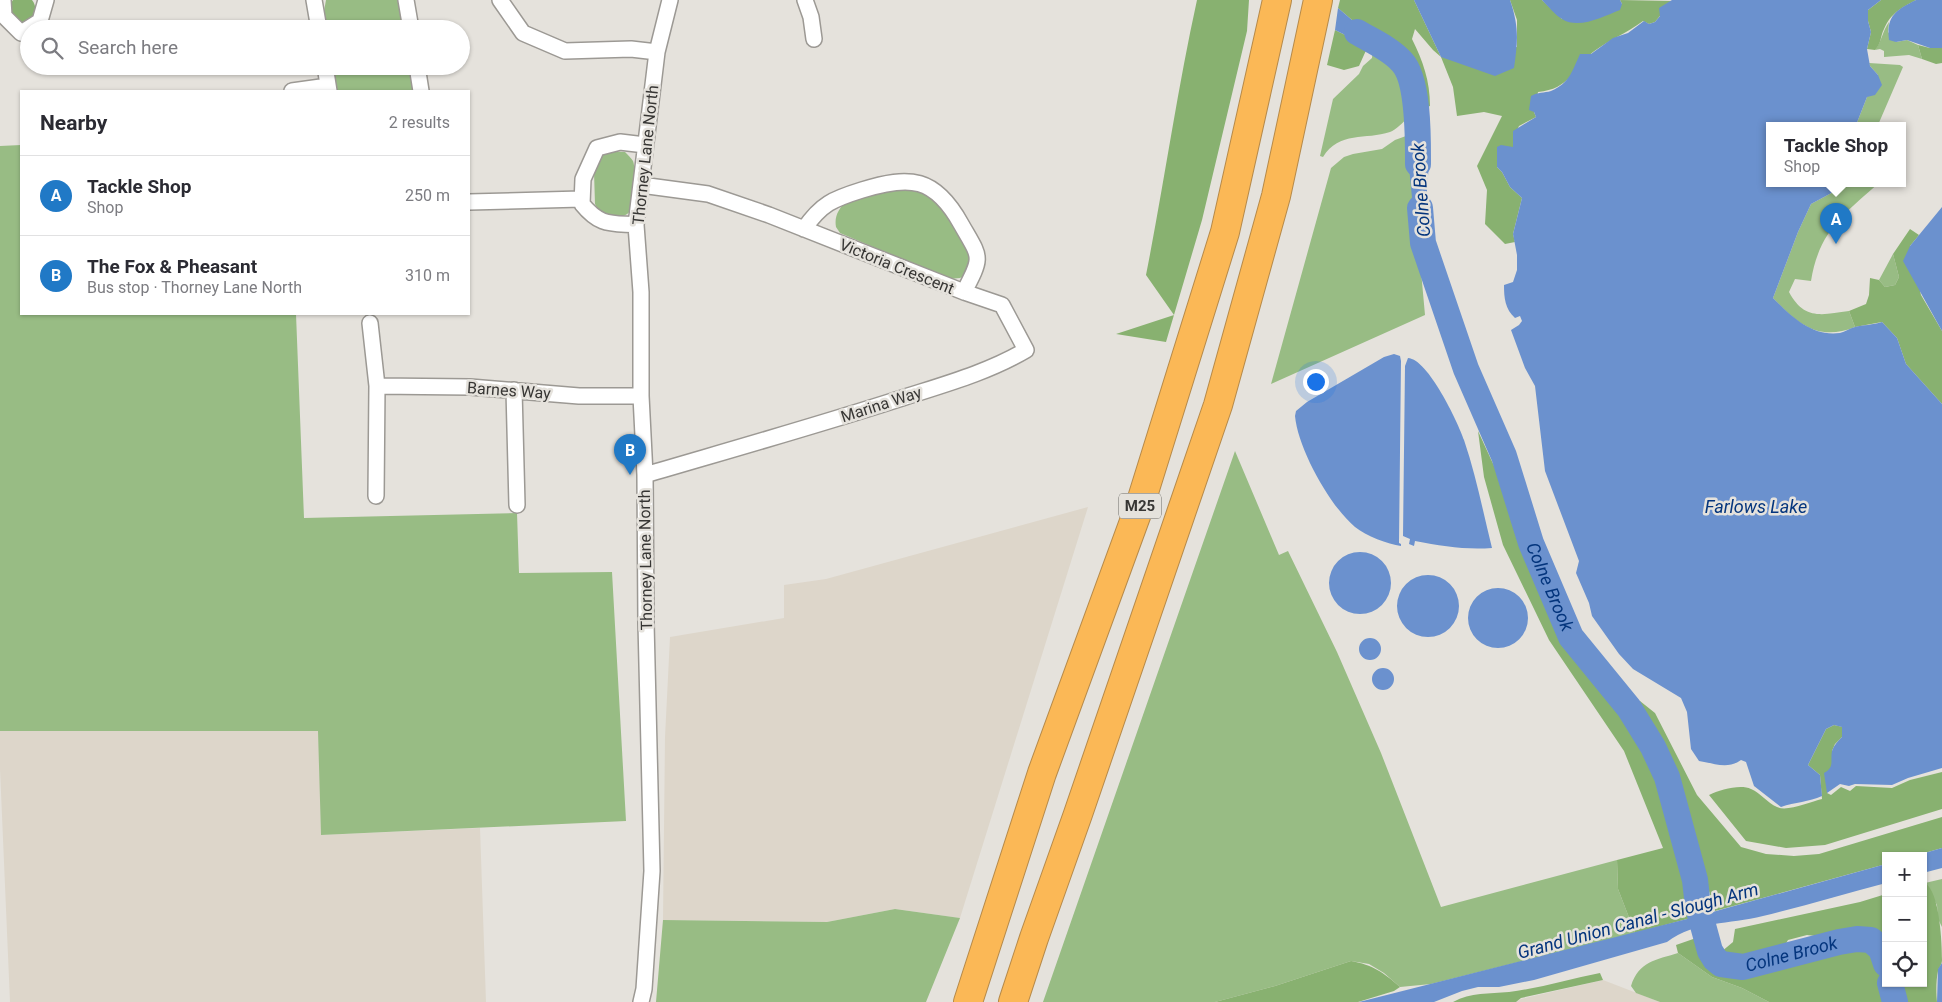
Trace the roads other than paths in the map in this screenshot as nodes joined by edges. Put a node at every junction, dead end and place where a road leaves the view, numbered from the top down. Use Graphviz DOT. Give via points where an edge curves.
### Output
graph roads {
  1 [pos="3,0"];
  2 [pos="46,0"];
  3 [pos="314,0"];
  4 [pos="406,0"];
  5 [pos="500,0"];
  6 [pos="670,0"];
  7 [pos="805,0"];
  8 [pos="1277,0"];
  9 [pos="1318,0"];
  10 [pos="40,20"];
  11 [pos="317,20"];
  12 [pos="409,20"];
  13 [pos="20,33"];
  14 [pos="814,39"];
  15 [pos="657,52"];
  16 [pos="326,75"];
  17 [pos="418,75"];
  18 [pos="328,89"];
  19 [pos="310,90"];
  20 [pos="421,90"];
  21 [pos="645,146"];
  22 [pos="641,185"];
  23 [pos="581,200"];
  24 [pos="470,202"];
  25 [pos="636,225"];
  26 [pos="804,229"];
  27 [pos="964,292"];
  28 [pos="370,323"];
  29 [pos="377,386"];
  30 [pos="514,390"];
  31 [pos="641,396"];
  32 [pos="645,475"];
  33 [pos="376,496"];
  34 [pos="517,505"];
  35 [pos="642,1002"];
  36 [pos="968,1002"];
  37 [pos="1013,1002"];
  1 -- 13 [label="street" via="4,16"];
  2 -- 10 [label="street"];
  3 -- 11 [label="street"];
  4 -- 12 [label="street"];
  5 -- 15 [label="street" via="523,33 565,51 631,49"];
  6 -- 15 [label="street, Thorney Lane North"];
  7 -- 14 [label="street"];
  8 -- 36 [label="highway, M25" via="1225,232 1140,505 1042,773"];
  9 -- 37 [label="highway, M25" via="1276,196 1218,405"];
  15 -- 21 [label="street, Thorney Lane North"];
  16 -- 18 [label="street"];
  17 -- 20 [label="street"];
  18 -- 19 [label="street"];
  21 -- 22 [label="street, Thorney Lane North"];
  21 -- 23 [label="street" via="620,142 597,148 583,179"];
  22 -- 25 [label="street, Thorney Lane North"];
  22 -- 26 [label="street, Victoria Crescent" via="708,194"];
  23 -- 24 [label="street"];
  23 -- 25 [label="street" via="590,215 607,224"];
  25 -- 31 [label="street, Thorney Lane North" via="641,292"];
  26 -- 27 [label="street, Victoria Crescent"];
  26 -- 27 [label="street, Victoria Crescent" via="821,208 849,194 886,182 912,181 923,185 934,190 950,205 977,252 978,266"];
  27 -- 32 [label="street, Marina Way" via="1002,304 1026,350 1002,364 970,376"];
  28 -- 29 [label="street"];
  29 -- 30 [label="street, Barnes Way"];
  29 -- 33 [label="street"];
  30 -- 31 [label="street, Barnes Way" via="579,396"];
  30 -- 34 [label="street"];
  31 -- 32 [label="street, Thorney Lane North"];
  32 -- 35 [label="street, Thorney Lane North" via="652,872"];
}
